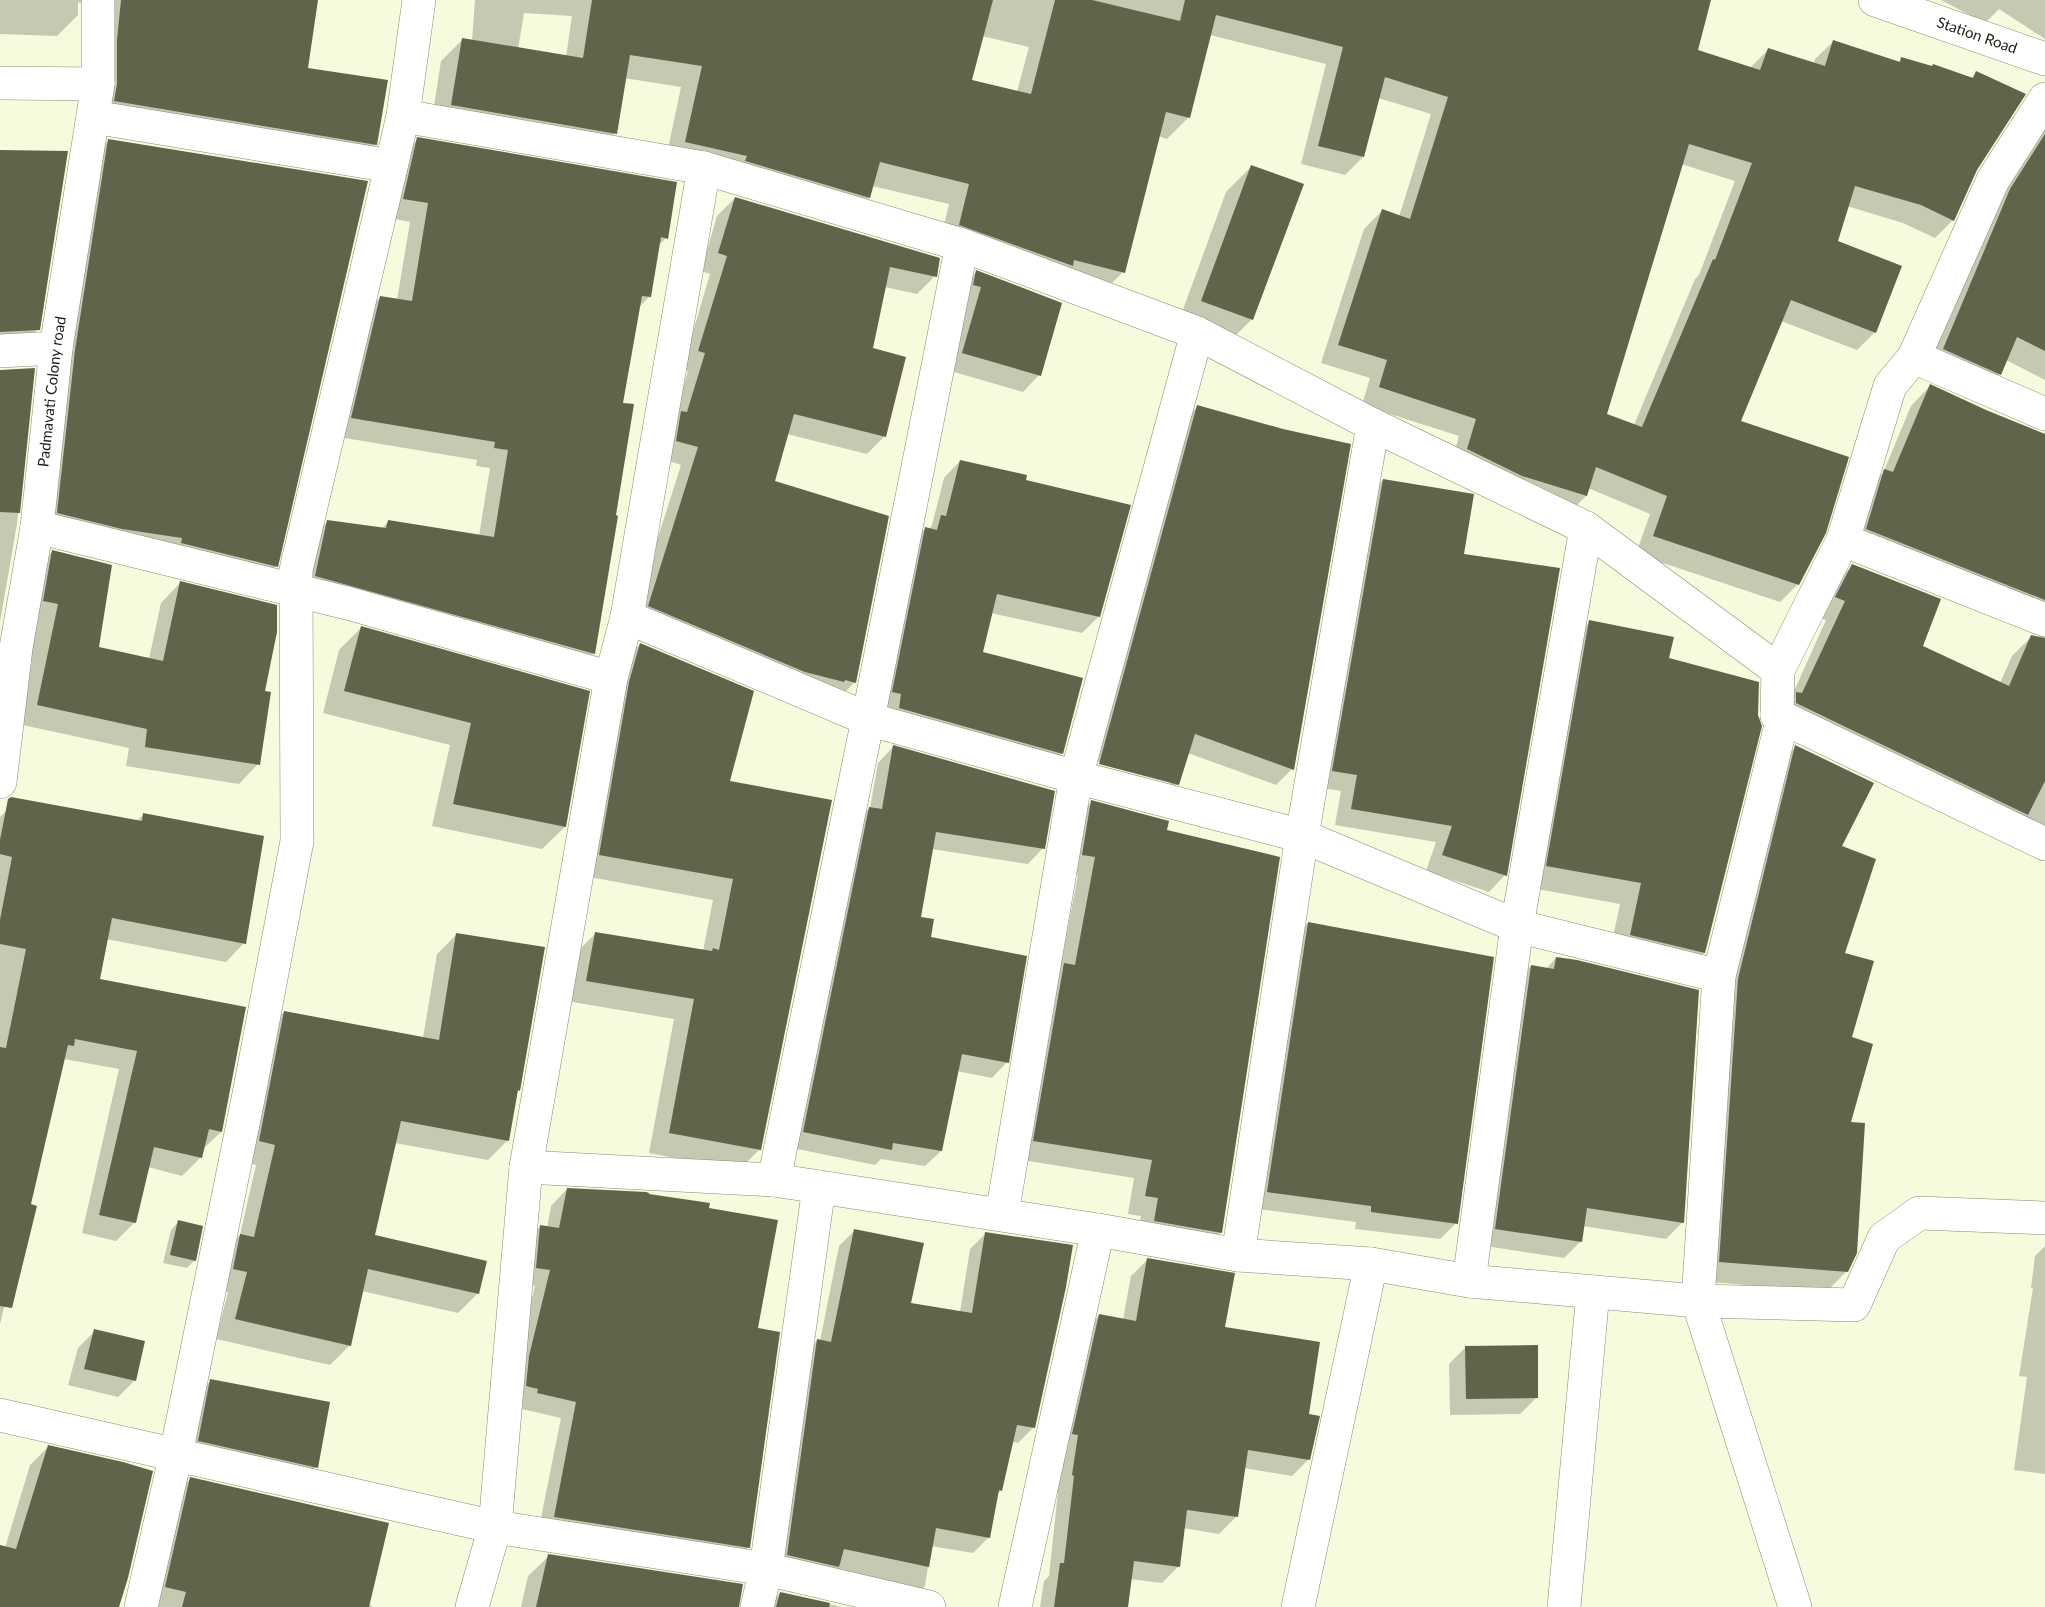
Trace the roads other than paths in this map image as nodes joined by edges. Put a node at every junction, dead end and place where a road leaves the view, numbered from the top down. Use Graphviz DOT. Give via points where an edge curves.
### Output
graph roads {
  1 [pos="98,0"];
  2 [pos="419,0"];
  3 [pos="1875,0"];
  4 [pos="2045,59"];
  5 [pos="0,83"];
  6 [pos="98,84"];
  7 [pos="2045,99"];
  8 [pos="403,116"];
  9 [pos="93,117"];
  10 [pos="391,166"];
  11 [pos="704,168"];
  12 [pos="962,245"];
  13 [pos="1197,333"];
  14 [pos="56,348"];
  15 [pos="0,351"];
  16 [pos="1914,357"];
  17 [pos="2045,414"];
  18 [pos="1373,424"];
  19 [pos="37,527"];
  20 [pos="1586,528"];
  21 [pos="1843,540"];
  22 [pos="296,590"];
  23 [pos="627,617"];
  24 [pos="2045,620"];
  25 [pos="8,648"];
  26 [pos="1778,670"];
  27 [pos="611,678"];
  28 [pos="1777,715"];
  29 [pos="868,719"];
  30 [pos="1076,777"];
  31 [pos="0,782"];
  32 [pos="1302,836"];
  33 [pos="2045,844"];
  34 [pos="1517,926"];
  35 [pos="1719,976"];
  36 [pos="526,1167"];
  37 [pos="774,1180"];
  38 [pos="819,1187"];
  39 [pos="1002,1214"];
  40 [pos="2045,1218"];
  41 [pos="1098,1230"];
  42 [pos="1238,1255"];
  43 [pos="1371,1264"];
  44 [pos="1469,1281"];
  45 [pos="1593,1292"];
  46 [pos="1698,1301"];
  47 [pos="0,1415"];
  48 [pos="176,1454"];
  49 [pos="495,1527"];
  50 [pos="766,1569"];
  51 [pos="141,1607"];
  52 [pos="472,1607"];
  53 [pos="757,1607"];
  54 [pos="929,1607"];
  55 [pos="1015,1607"];
  56 [pos="1298,1607"];
  57 [pos="1564,1607"];
  58 [pos="1795,1607"];
  1 -- 6 [label="street, Padmavati Colony road"];
  2 -- 8 [label="street"];
  3 -- 4 [label="street, Station Road"];
  5 -- 6 [label="street"];
  6 -- 9 [label="street, Padmavati Colony road"];
  7 -- 16 [label="street" via="1993,180"];
  8 -- 10 [label="street"];
  8 -- 11 [label="street"];
  9 -- 10 [label="street"];
  9 -- 14 [label="street, Padmavati Colony road"];
  10 -- 22 [label="street" via="296,570"];
  11 -- 12 [label="street"];
  11 -- 23 [label="street"];
  12 -- 13 [label="street"];
  12 -- 29 [label="street"];
  13 -- 18 [label="street"];
  13 -- 30 [label="street"];
  14 -- 15 [label="street"];
  14 -- 19 [label="street, Padmavati Colony road"];
  16 -- 17 [label="street"];
  16 -- 21 [label="street" via="1890,386"];
  18 -- 20 [label="street"];
  18 -- 32 [label="street"];
  19 -- 22 [label="street"];
  19 -- 25 [label="street, Padmavati Colony road"];
  20 -- 26 [label="street"];
  20 -- 34 [label="street"];
  21 -- 24 [label="street"];
  21 -- 26 [label="street"];
  22 -- 27 [label="street"];
  22 -- 48 [label="street" via="297,841"];
  23 -- 27 [label="street"];
  23 -- 29 [label="street"];
  25 -- 31 [label="street, Padmavati Colony road"];
  26 -- 28 [label="street"];
  27 -- 36 [label="street"];
  28 -- 33 [label="street"];
  28 -- 35 [label="street" via="1782,721"];
  29 -- 30 [label="street"];
  29 -- 37 [label="street"];
  30 -- 32 [label="street"];
  30 -- 39 [label="street"];
  32 -- 34 [label="street"];
  32 -- 42 [label="street"];
  34 -- 35 [label="street"];
  34 -- 44 [label="street"];
  35 -- 46 [label="street"];
  36 -- 37 [label="street"];
  36 -- 49 [label="street"];
  37 -- 38 [label="street"];
  38 -- 39 [label="street"];
  38 -- 50 [label="street"];
  39 -- 41 [label="street"];
  40 -- 46 [label="street" via="1919,1212 1884,1238 1854,1305"];
  41 -- 42 [label="street"];
  41 -- 55 [label="street"];
  42 -- 43 [label="street"];
  43 -- 44 [label="street"];
  43 -- 56 [label="street"];
  44 -- 45 [label="street"];
  45 -- 46 [label="street"];
  45 -- 57 [label="street"];
  46 -- 58 [label="street"];
  47 -- 48 [label="street"];
  48 -- 49 [label="street"];
  48 -- 51 [label="street"];
  49 -- 50 [label="street"];
  49 -- 52 [label="street"];
  50 -- 53 [label="street"];
  50 -- 54 [label="street"];
}
